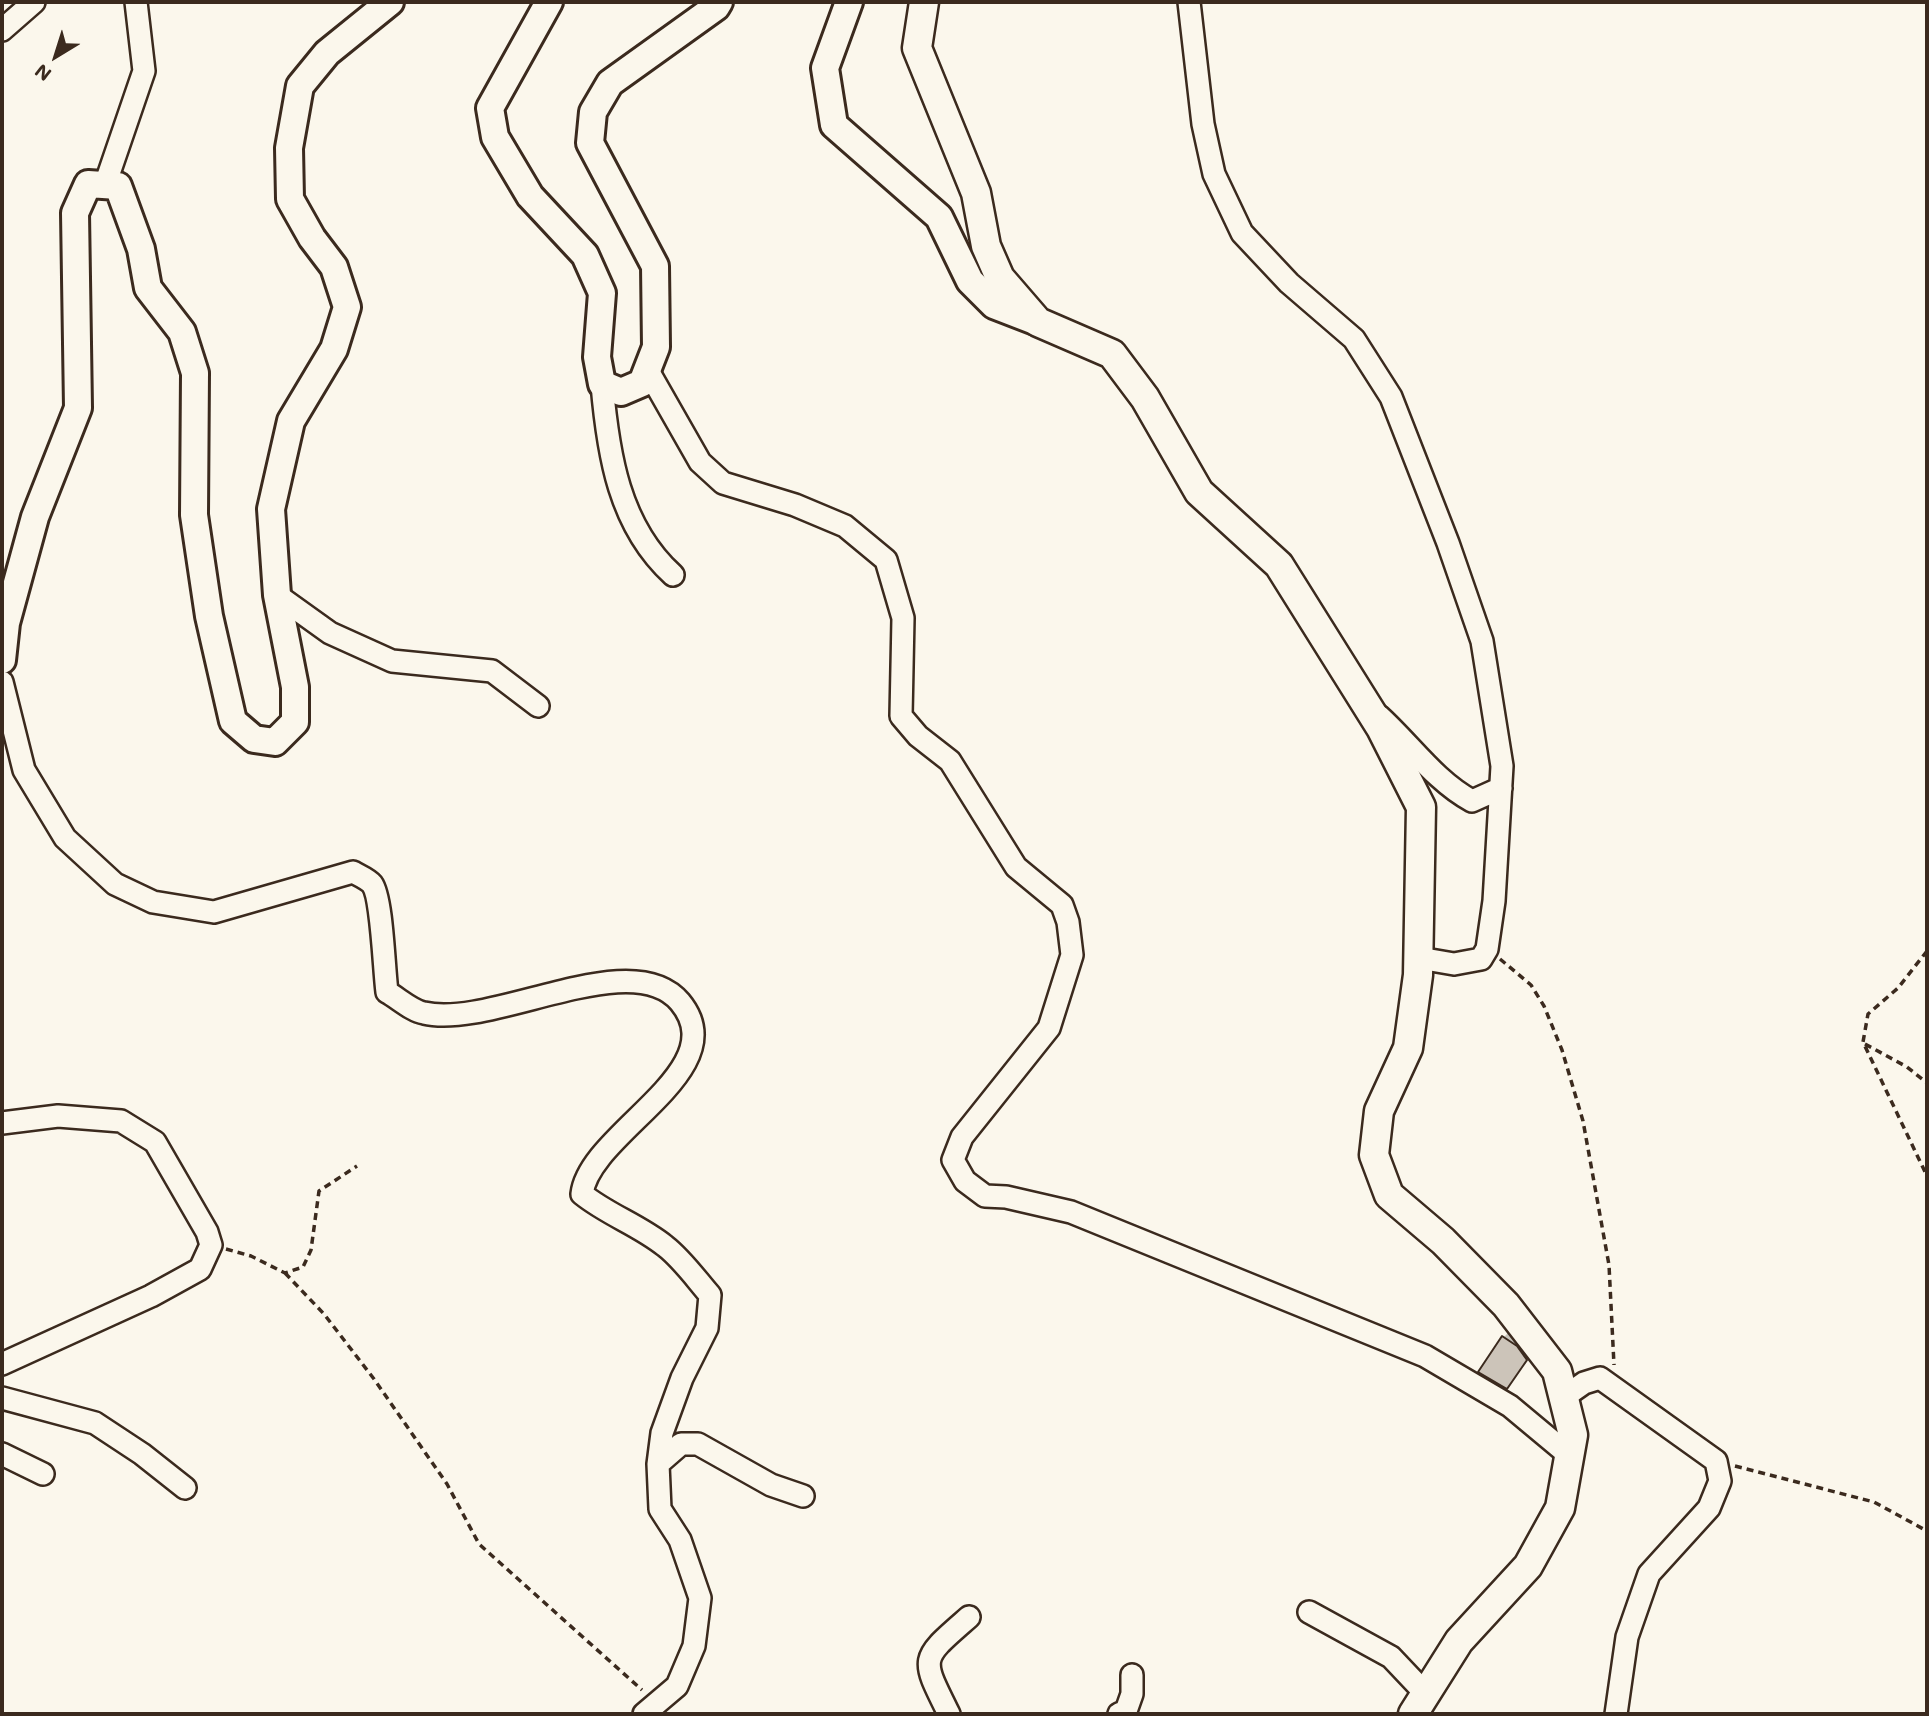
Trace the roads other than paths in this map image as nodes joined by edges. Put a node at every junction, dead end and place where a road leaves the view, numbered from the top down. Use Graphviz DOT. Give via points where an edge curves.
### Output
graph roads {
  1 [pos="34,2"];
  2 [pos="136,2"];
  3 [pos="390,2"];
  4 [pos="549,2"];
  5 [pos="719,2"];
  6 [pos="849,2"];
  7 [pos="924,2"];
  8 [pos="1189,2"];
  9 [pos="2,30"];
  10 [pos="105,185"];
  11 [pos="1038,322"];
  12 [pos="647,369"];
  13 [pos="601,384"];
  14 [pos="673,575"];
  15 [pos="276,595"];
  16 [pos="2,660"];
  17 [pos="2,682"];
  18 [pos="1364,702"];
  19 [pos="538,706"];
  20 [pos="1500,788"];
  21 [pos="1419,958"];
  22 [pos="2,1123"];
  23 [pos="2,1364"];
  24 [pos="2,1398"];
  25 [pos="1564,1398"];
  26 [pos="2,1454"];
  27 [pos="1570,1456"];
  28 [pos="657,1464"];
  29 [pos="43,1474"];
  30 [pos="185,1488"];
  31 [pos="803,1496"];
  32 [pos="1309,1612"];
  33 [pos="969,1617"];
  34 [pos="1132,1675"];
  35 [pos="1420,1704"];
  36 [pos="650,1709"];
  37 [pos="949,1714"];
  38 [pos="1119,1714"];
  39 [pos="1616,1714"];
  1 -- 9 [label="street"];
  2 -- 10 [label="street" via="144,71"];
  3 -- 15 [label="street" via="327,53 300,86 289,148 290,199 334,267 347,307 334,349 291,421 271,509"];
  4 -- 13 [label="street" via="490,108 495,137 523,184 585,255 602,293 597,358"];
  5 -- 12 [label="street" via="610,83 593,112 590,143 655,266 656,347"];
  6 -- 11 [label="street" via="825,68 834,125 939,217 970,281 994,305"];
  7 -- 11 [label="main road" via="917,48 976,193 986,246 1000,278"];
  8 -- 20 [label="street" via="1203,124 1214,174 1242,233 1289,283 1354,339 1391,397 1482,641 1502,766"];
  10 -- 15 [label="street" via="118,186 141,249 148,288 182,332 195,373 194,515 209,616 233,721 254,739 275,742 295,722 295,687"];
  10 -- 16 [label="street" via="88,184 75,213 78,408 35,517 6,623"];
  11 -- 18 [label="main road" via="1112,354 1145,398 1199,492 1279,565"];
  12 -- 13 [label="street" via="642,383 621,392"];
  12 -- 27 [label="street" via="701,462 723,483 845,526 886,560 903,618 901,716 950,761 1016,867 1062,905 1072,956 1049,1028 962,1137 953,1160 965,1181 985,1196 1071,1212 1425,1356 1510,1406"];
  13 -- 14 [label="street" via="608,449 634,528 653,557"];
  15 -- 19 [label="street" via="330,633 393,661 492,671"];
  17 -- 28 [label="street" via="24,770 65,838 115,884 153,902 214,912 353,872 371,883 380,904 387,992 422,1013 468,1014 619,979 661,987 679,1001 691,1021 692,1045 677,1078 604,1153 583,1181 582,1194 666,1247 710,1295 707,1328 682,1378 662,1433"];
  18 -- 20 [label="street" via="1409,743 1449,789 1472,801"];
  18 -- 21 [label="main road" via="1420,807"];
  20 -- 21 [label="street" via="1487,948 1481,959 1454,964"];
  21 -- 25 [label="main road" via="1408,1048 1379,1111 1374,1155 1390,1195 1506,1305 1557,1371"];
  22 -- 23 [label="street" via="58,1116 121,1121 155,1142 211,1245 200,1269"];
  24 -- 30 [label="street" via="95,1423"];
  25 -- 27 [label="main road" via="1573,1435"];
  25 -- 39 [label="street" via="1600,1378 1716,1461 1720,1481 1709,1508 1649,1574 1627,1637"];
  26 -- 29 [label="street"];
  27 -- 35 [label="main road" via="1560,1508 1528,1566 1459,1641"];
  28 -- 31 [label="street" via="681,1444 698,1444 771,1485"];
  28 -- 36 [label="street" via="660,1509 680,1540 700,1598 694,1646 677,1686"];
  32 -- 35 [label="street" via="1391,1657"];
  33 -- 37 [label="street" via="941,1642 927,1667"];
  34 -- 38 [label="street" via="1132,1694 1126,1711"];
}
